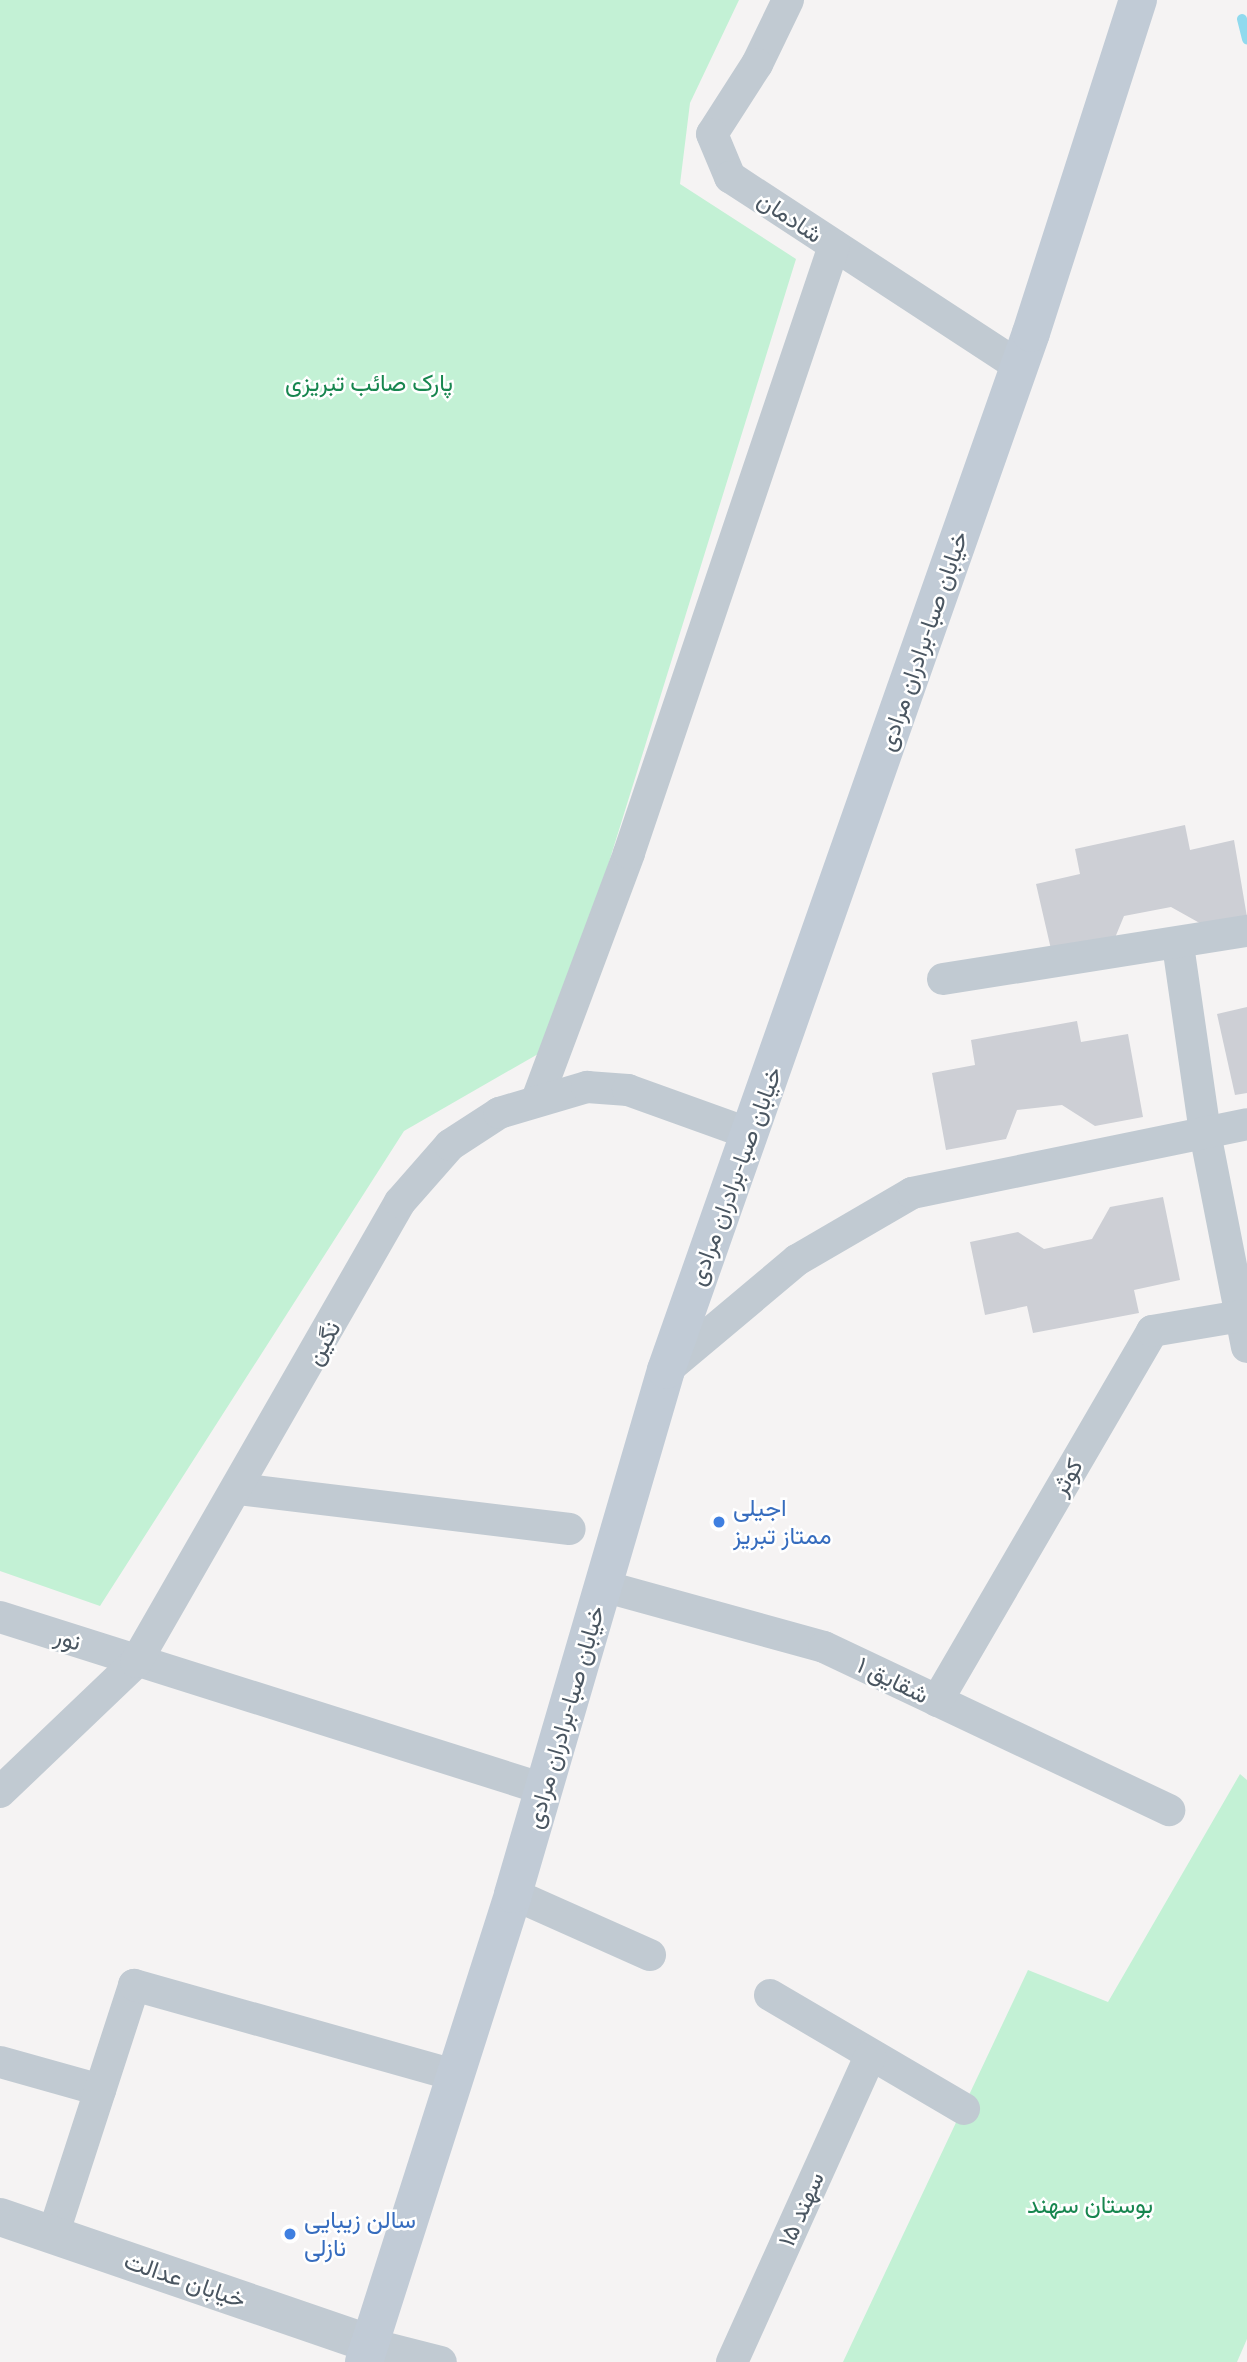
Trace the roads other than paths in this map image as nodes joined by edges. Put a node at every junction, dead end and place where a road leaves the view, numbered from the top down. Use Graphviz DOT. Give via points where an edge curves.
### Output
graph roads {
  1 [pos="788,0"];
  2 [pos="1138,0"];
  3 [pos="834,246"];
  4 [pos="1019,366"];
  5 [pos="1247,932"];
  6 [pos="1178,945"];
  7 [pos="943,979"];
  8 [pos="538,1097"];
  9 [pos="1247,1124"];
  10 [pos="1205,1133"];
  11 [pos="750,1134"];
  12 [pos="1244,1315"];
  13 [pos="1247,1348"];
  14 [pos="666,1370"];
  15 [pos="239,1489"];
  16 [pos="569,1529"];
  17 [pos="603,1587"];
  18 [pos="0,1616"];
  19 [pos="136,1662"];
  20 [pos="937,1701"];
  21 [pos="544,1789"];
  22 [pos="0,1792"];
  23 [pos="1169,1810"];
  24 [pos="513,1894"];
  25 [pos="650,1955"];
  26 [pos="769,1995"];
  27 [pos="870,2056"];
  28 [pos="0,2062"];
  29 [pos="455,2076"];
  30 [pos="100,2090"];
  31 [pos="964,2109"];
  32 [pos="0,2217"];
  33 [pos="53,2235"];
  34 [pos="367,2353"];
  35 [pos="441,2362"];
  36 [pos="732,2362"];
  1 -- 3 [label="street, شادمان" via="757,64 712,134 730,177"];
  2 -- 4 [label="main road, خیابان صبا-برادران مرادی"];
  3 -- 4 [label="street, شادمان"];
  3 -- 8 [label="street" via="629,853"];
  4 -- 11 [label="main road, خیابان صبا-برادران مرادی"];
  5 -- 6 [label="street"];
  6 -- 7 [label="street"];
  6 -- 10 [label="street"];
  8 -- 11 [label="street, نگین" via="587,1087 628,1090"];
  8 -- 15 [label="street, نگین" via="450,1145 400,1202"];
  9 -- 10 [label="street"];
  10 -- 12 [label="street"];
  10 -- 14 [label="street" via="912,1193 796,1260"];
  11 -- 14 [label="main road, خیابان صبا-برادران مرادی"];
  12 -- 13 [label="street"];
  12 -- 20 [label="street, کوثر" via="1152,1331"];
  14 -- 17 [label="main road, خیابان صبا-برادران مرادی"];
  15 -- 16 [label="street"];
  15 -- 19 [label="street, نگین"];
  17 -- 20 [label="street, شقایق ۱" via="824,1647"];
  17 -- 21 [label="main road, خیابان صبا-برادران مرادی"];
  18 -- 19 [label="street, نور"];
  19 -- 21 [label="street, نور"];
  19 -- 22 [label="street, نگین"];
  20 -- 23 [label="street, شقایق ۱"];
  21 -- 24 [label="main road, خیابان صبا-برادران مرادی"];
  24 -- 25 [label="street"];
  24 -- 29 [label="main road, خیابان صبا-برادران مرادی"];
  26 -- 27 [label="street"];
  27 -- 31 [label="street"];
  27 -- 36 [label="street, سهند ۱۵"];
  28 -- 30 [label="street"];
  29 -- 30 [label="street" via="134,1985"];
  29 -- 34 [label="main road, خیابان صبا-برادران مرادی"];
  30 -- 33 [label="street"];
  32 -- 33 [label="street, خیابان عدالت"];
  33 -- 34 [label="street, خیابان عدالت"];
  34 -- 35 [label="street"];
}
